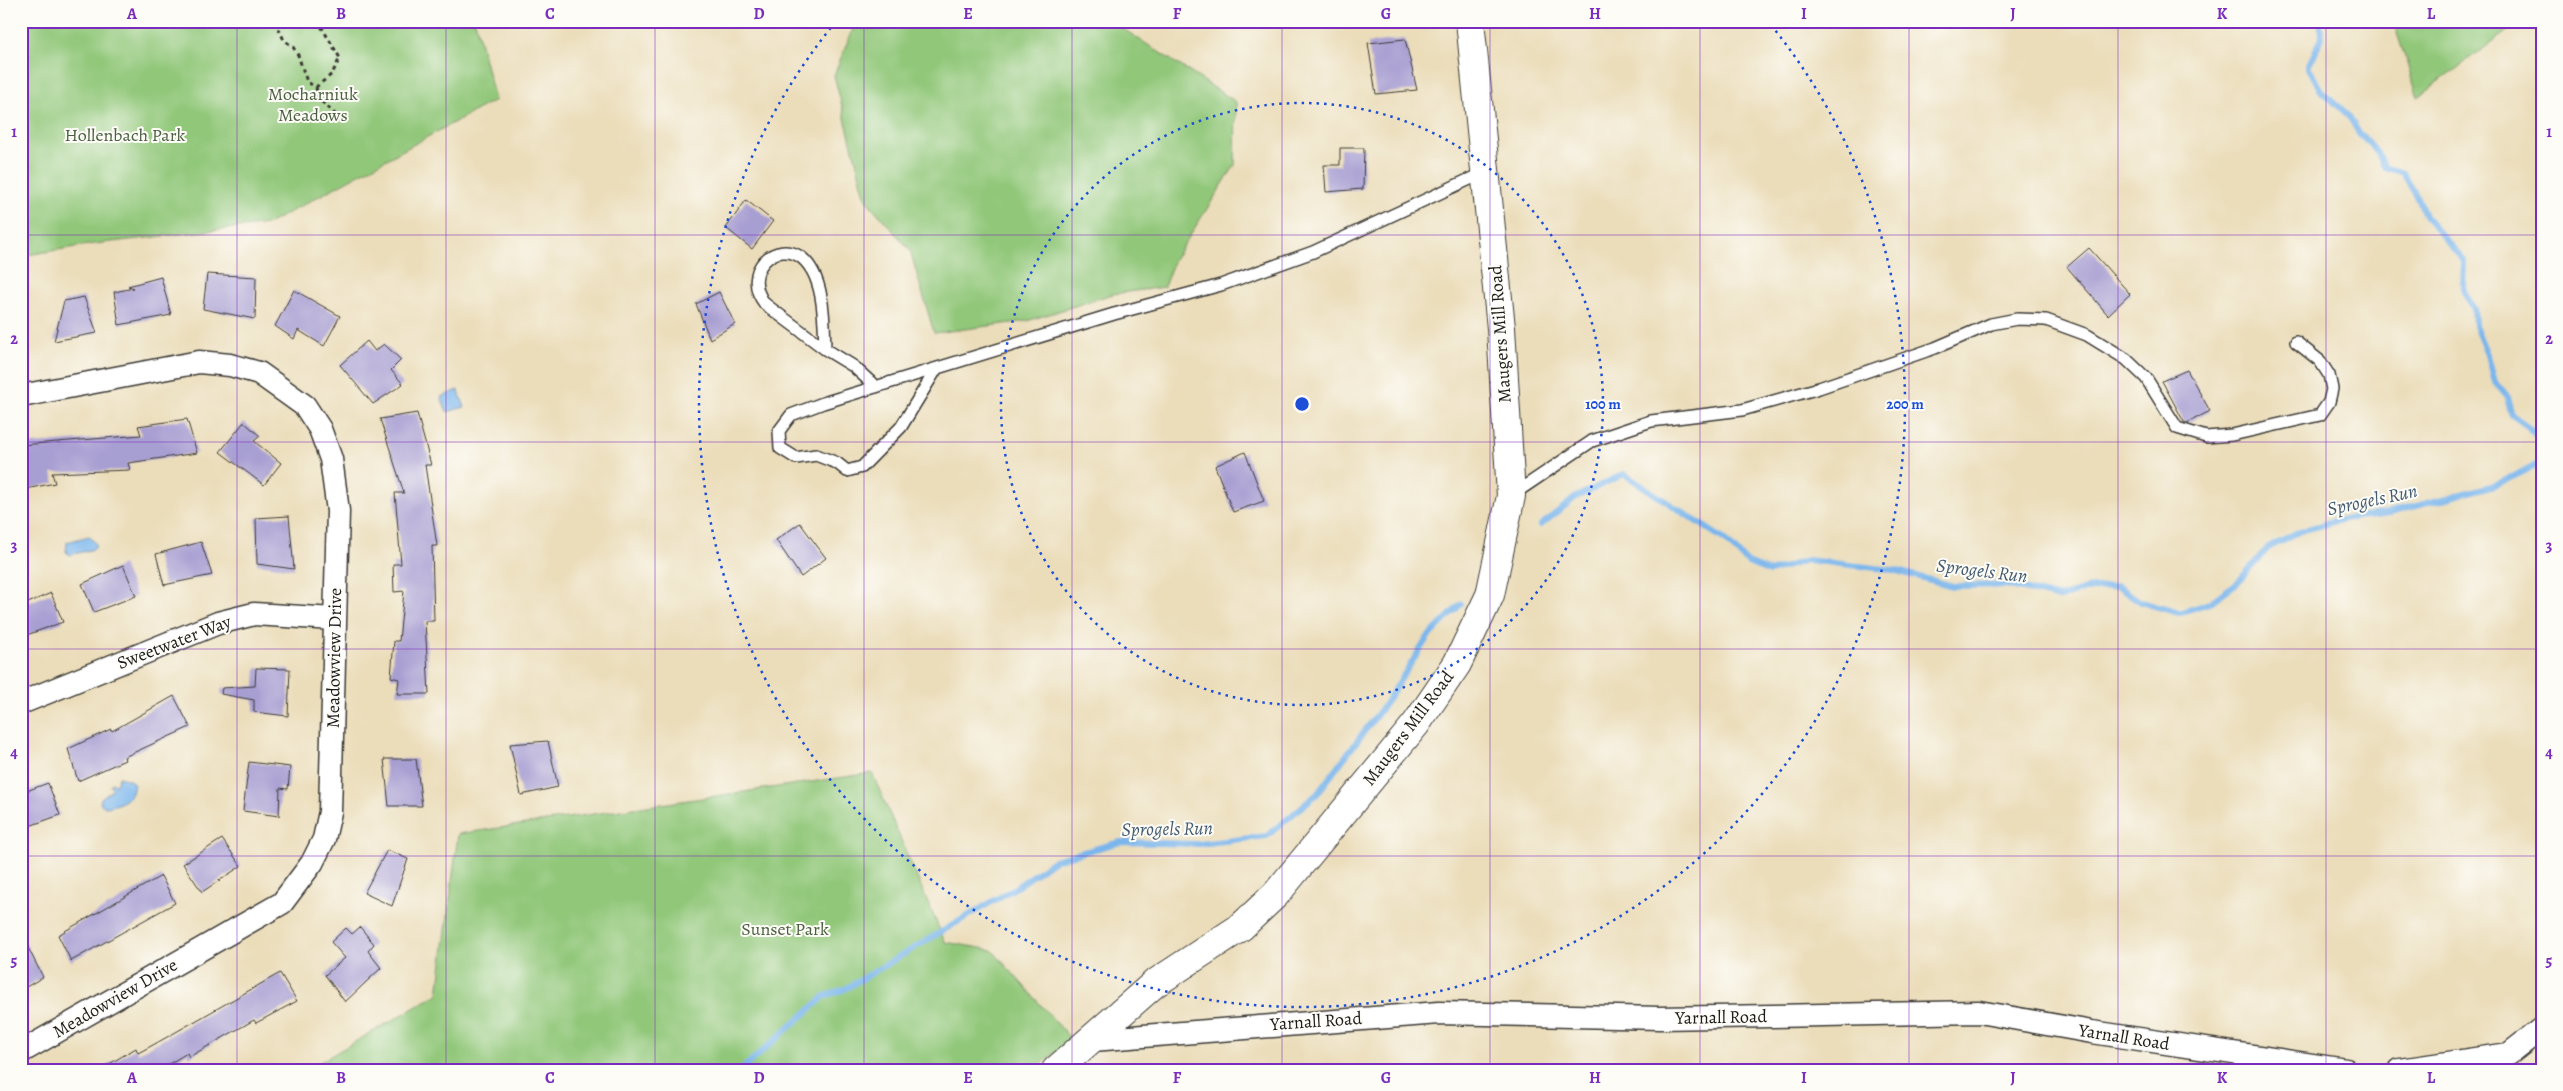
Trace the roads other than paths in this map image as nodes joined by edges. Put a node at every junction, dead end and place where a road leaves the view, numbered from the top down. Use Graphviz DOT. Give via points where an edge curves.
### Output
graph roads {
  1 [pos="1470,21"];
  2 [pos="1486,172"];
  3 [pos="2296,342"];
  4 [pos="825,349"];
  5 [pos="937,368"];
  6 [pos="876,386"];
  7 [pos="21,396"];
  8 [pos="1511,496"];
  9 [pos="334,619"];
  10 [pos="21,704"];
  11 [pos="2542,1028"];
  12 [pos="1092,1040"];
  13 [pos="21,1052"];
  14 [pos="1056,1070"];
  15 [pos="2346,1070"];
  16 [pos="2400,1070"];
  1 -- 2 [label="street, Maugers Mill Road"];
  2 -- 5 [label="lane" via="1313,252 1230,282"];
  2 -- 8 [label="street, Maugers Mill Road" via="1501,328"];
  3 -- 8 [label="lane" via="2320,361 2329,375 2332,389 2329,402 2320,415 2232,435 2206,437 2178,428 2146,378 2126,358 2087,335 2046,320 2017,319 1991,324 1903,360 1742,410 1651,421 1592,441"];
  4 -- 4 [label="lane" via="765,304 758,295 755,282 758,269 766,258 779,252 794,254 802,258 813,272 824,307"];
  4 -- 6 [label="lane" via="853,366"];
  5 -- 6 [label="lane"];
  5 -- 6 [label="lane" via="901,427 862,467 846,471 837,463 816,455 796,458 780,448 779,430 791,415"];
  7 -- 9 [label="street, Meadowview Drive" via="199,362 230,365 259,373 281,387 305,406 320,429 331,459 338,511"];
  8 -- 12 [label="street, Maugers Mill Road" via="1490,595 1457,664 1416,724 1276,894 1240,927 1154,984"];
  9 -- 10 [label="street, Sweetwater Way" via="254,614 218,622"];
  9 -- 13 [label="street, Meadowview Drive" via="330,812 324,839 312,863 282,903"];
  11 -- 16 [label="street" via="2509,1054"];
  12 -- 14 [label="street, Maugers Mill Road"];
  12 -- 15 [label="street, Yarnall Road" via="1440,1013 1660,1018 1979,1012"];
}
